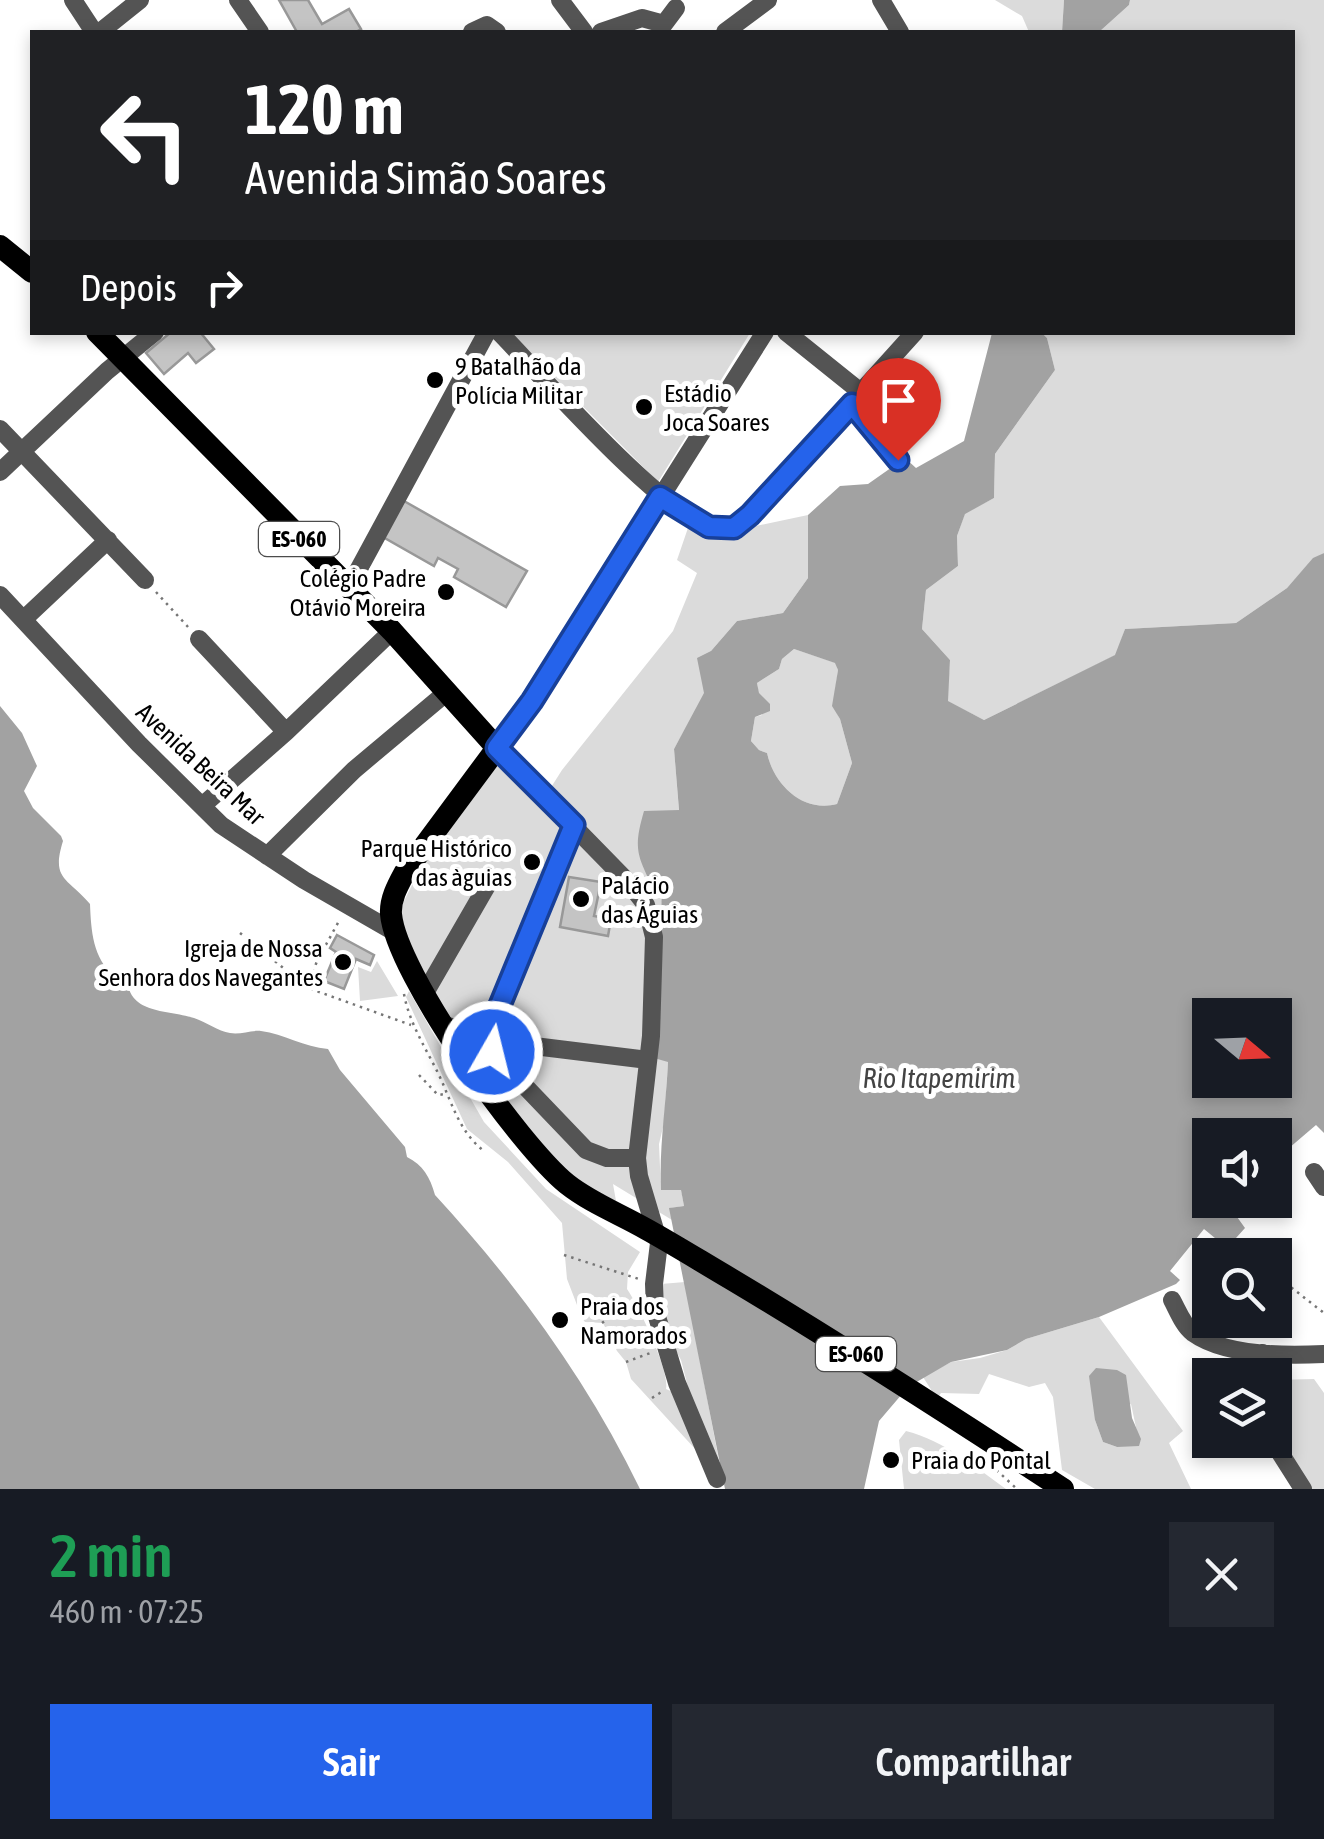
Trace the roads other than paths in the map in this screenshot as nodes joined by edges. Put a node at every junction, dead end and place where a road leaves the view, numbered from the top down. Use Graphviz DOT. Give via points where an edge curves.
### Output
graph roads {
  1 [pos="72,0"];
  2 [pos="140,0"];
  3 [pos="238,0"];
  4 [pos="560,0"];
  5 [pos="648,0"];
  6 [pos="768,0"];
  7 [pos="881,0"];
  8 [pos="676,4"];
  9 [pos="656,28"];
  10 [pos="95,30"];
  11 [pos="100,30"];
  12 [pos="259,30"];
  13 [pos="582,30"];
  14 [pos="607,30"];
  15 [pos="682,30"];
  16 [pos="728,30"];
  17 [pos="892,30"];
  18 [pos="0,246"];
  19 [pos="30,270"];
  20 [pos="100,335"];
  21 [pos="151,335"];
  22 [pos="485,335"];
  23 [pos="503,335"];
  24 [pos="763,335"];
  25 [pos="789,335"];
  26 [pos="912,335"];
  27 [pos="122,358"];
  28 [pos="857,399"];
  29 [pos="0,430"];
  30 [pos="22,451"];
  31 [pos="898,460"];
  32 [pos="0,472"];
  33 [pos="660,497"];
  34 [pos="108,540"];
  35 [pos="145,580"];
  36 [pos="348,589"];
  37 [pos="0,596"];
  38 [pos="24,619"];
  39 [pos="392,631"];
  40 [pos="199,639"];
  41 [pos="447,692"];
  42 [pos="286,732"];
  43 [pos="497,748"];
  44 [pos="202,806"];
  45 [pos="574,825"];
  46 [pos="267,856"];
  47 [pos="492,877"];
  48 [pos="396,932"];
  49 [pos="420,985"];
  50 [pos="444,1025"];
  51 [pos="488,1048"];
  52 [pos="648,1060"];
  53 [pos="637,1158"];
  54 [pos="1172,1300"];
  55 [pos="1263,1354"];
  56 [pos="1324,1355"];
  57 [pos="1262,1358"];
  58 [pos="1283,1458"];
  59 [pos="717,1479"];
  60 [pos="1063,1489"];
  61 [pos="1303,1489"];
  1 -- 10 [label="street"];
  2 -- 11 [label="street"];
  3 -- 12 [label="street"];
  4 -- 13 [label="street"];
  5 -- 9 [label="street"];
  6 -- 16 [label="street"];
  7 -- 17 [label="street"];
  8 -- 9 [label="street"];
  8 -- 15 [label="street"];
  9 -- 14 [label="street" via="642,18"];
  18 -- 19 [label="main road"];
  20 -- 27 [label="main road, ES-060"];
  21 -- 27 [label="street"];
  22 -- 36 [label="street"];
  23 -- 33 [label="street"];
  24 -- 33 [label="street"];
  25 -- 28 [label="street"];
  26 -- 28 [label="street"];
  27 -- 30 [label="street"];
  27 -- 36 [label="main road, ES-060"];
  28 -- 31 [label="street"];
  28 -- 33 [label="street" via="740,525 701,523"];
  29 -- 30 [label="street"];
  30 -- 32 [label="street"];
  30 -- 34 [label="street"];
  33 -- 43 [label="street"];
  34 -- 35 [label="street"];
  34 -- 38 [label="street"];
  36 -- 39 [label="main road, ES-060"];
  37 -- 38 [label="street, Avenida Beira Mar"];
  38 -- 44 [label="street, Avenida Beira Mar"];
  39 -- 41 [label="main road, ES-060"];
  39 -- 42 [label="street"];
  40 -- 42 [label="street"];
  41 -- 43 [label="main road, ES-060"];
  41 -- 46 [label="street"];
  42 -- 44 [label="street"];
  43 -- 45 [label="street"];
  43 -- 48 [label="main road, ES-060" via="405,872 391,906"];
  44 -- 46 [label="street, Avenida Beira Mar"];
  45 -- 51 [label="street"];
  45 -- 52 [label="street" via="646,904 654,937"];
  46 -- 48 [label="street, Avenida Beira Mar"];
  47 -- 49 [label="street"];
  48 -- 49 [label="main road, ES-060"];
  49 -- 50 [label="main road, ES-060"];
  50 -- 51 [label="street" via="468,1030"];
  50 -- 60 [label="main road, ES-060" via="488,1094 567,1184 880,1369"];
  51 -- 52 [label="street" via="534,1046"];
  51 -- 53 [label="street" via="586,1150"];
  52 -- 53 [label="street"];
  53 -- 59 [label="street" via="660,1243 654,1284 664,1347"];
  54 -- 55 [label="street" via="1196,1335"];
  55 -- 56 [label="street"];
  55 -- 57 [label="street"];
  58 -- 61 [label="street"];
}
